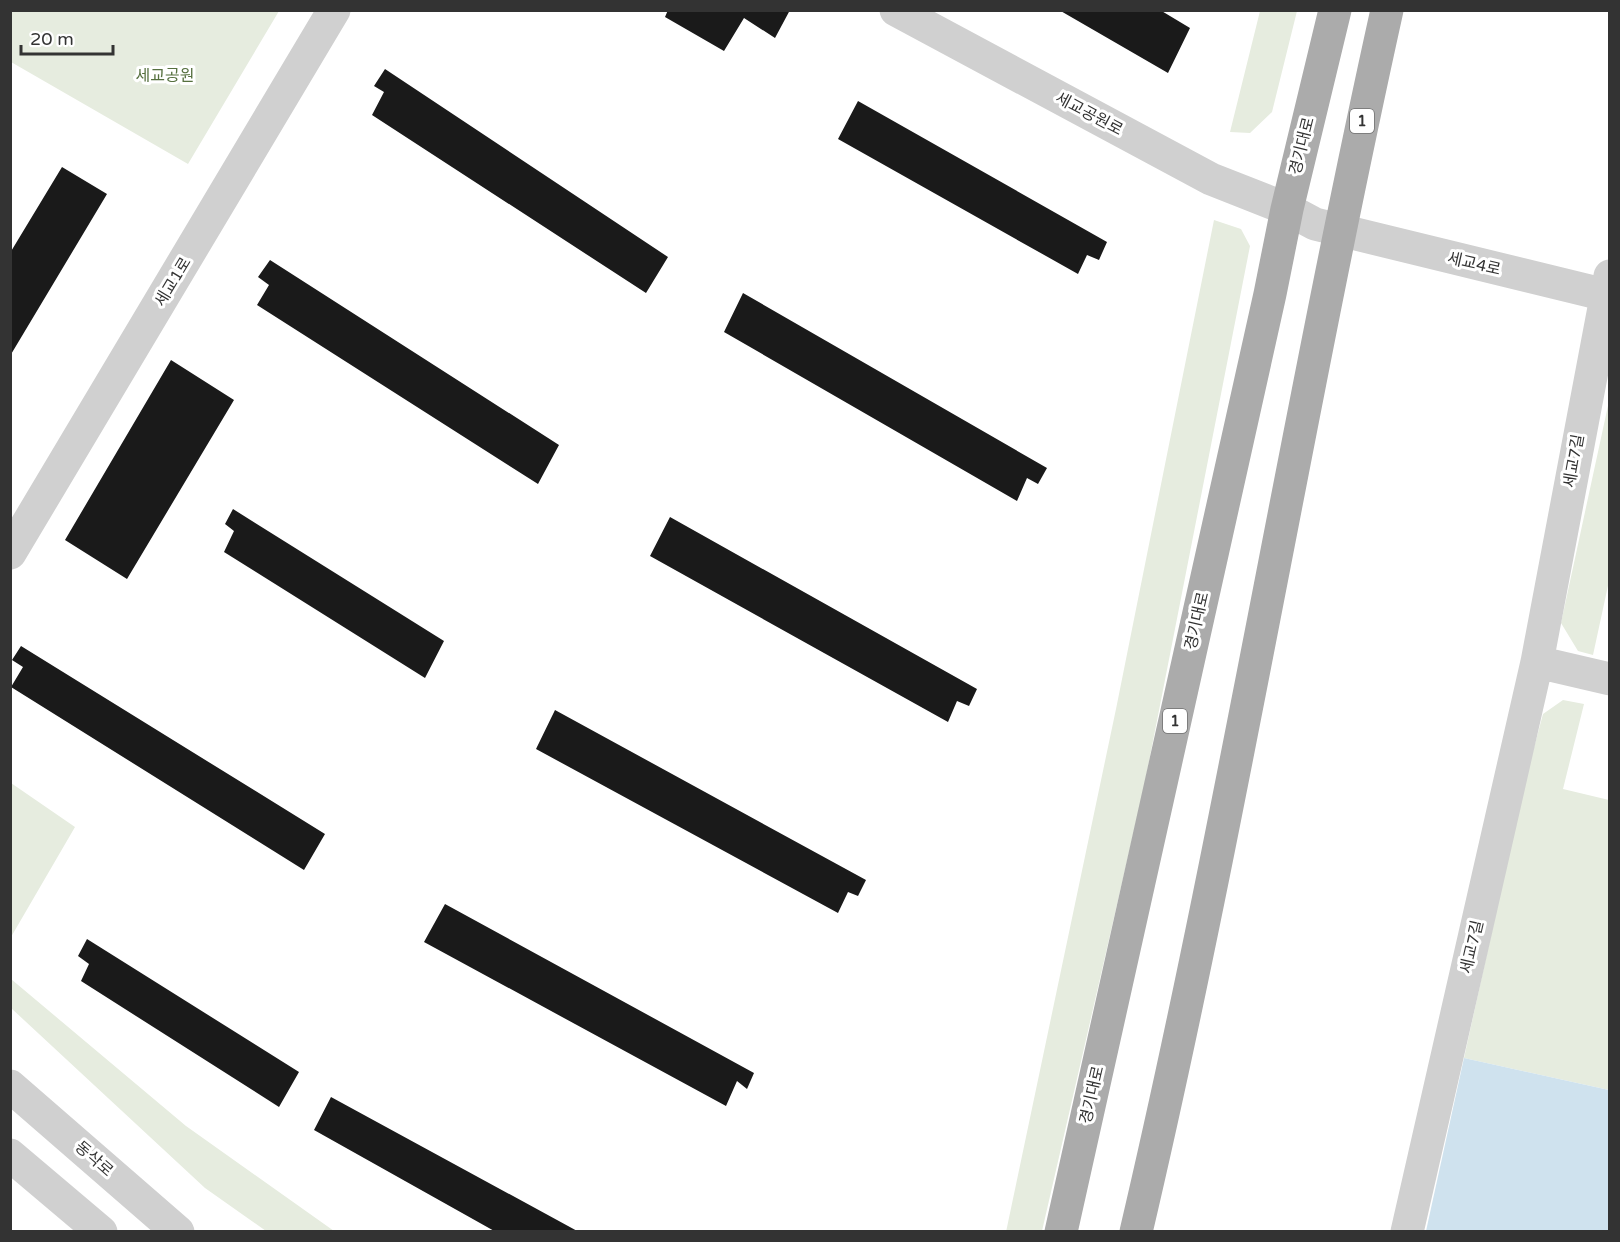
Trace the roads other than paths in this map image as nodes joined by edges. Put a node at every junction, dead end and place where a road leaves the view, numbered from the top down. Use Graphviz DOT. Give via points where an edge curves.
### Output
graph roads {
  1 [pos="309,10"];
  2 [pos="334,10"];
  3 [pos="896,10"];
  4 [pos="1335,10"];
  5 [pos="1387,10"];
  6 [pos="1287,209"];
  7 [pos="1338,232"];
  8 [pos="1608,289"];
  9 [pos="52,468"];
  10 [pos="10,523"];
  11 [pos="10,553"];
  12 [pos="1537,662"];
  13 [pos="1610,679"];
  14 [pos="10,1086"];
  15 [pos="10,1155"];
  16 [pos="1143,1216"];
  17 [pos="101,1232"];
  18 [pos="178,1232"];
  19 [pos="1061,1232"];
  20 [pos="1136,1232"];
  21 [pos="1407,1232"];
  1 -- 9 [label="street, 세교1로"];
  2 -- 9 [label="street, 세교1로"];
  3 -- 6 [label="street, 세교공원로" via="1211,179"];
  4 -- 6 [label="main road, 경기대로 / 1"];
  5 -- 7 [label="main road, 1"];
  6 -- 7 [label="street, 세교공원로" via="1315,225"];
  6 -- 19 [label="main road, 경기대로 / 1"];
  7 -- 8 [label="street, 세교4로"];
  7 -- 16 [label="main road, 1"];
  8 -- 12 [label="street, 세교7길"];
  9 -- 10 [label="street, 세교1로"];
  9 -- 11 [label="street, 세교1로"];
  12 -- 13 [label="street"];
  12 -- 21 [label="street, 세교7길"];
  14 -- 18 [label="street, 동삭로"];
  15 -- 17 [label="street"];
  16 -- 20 [label="main road, 1"];
}
